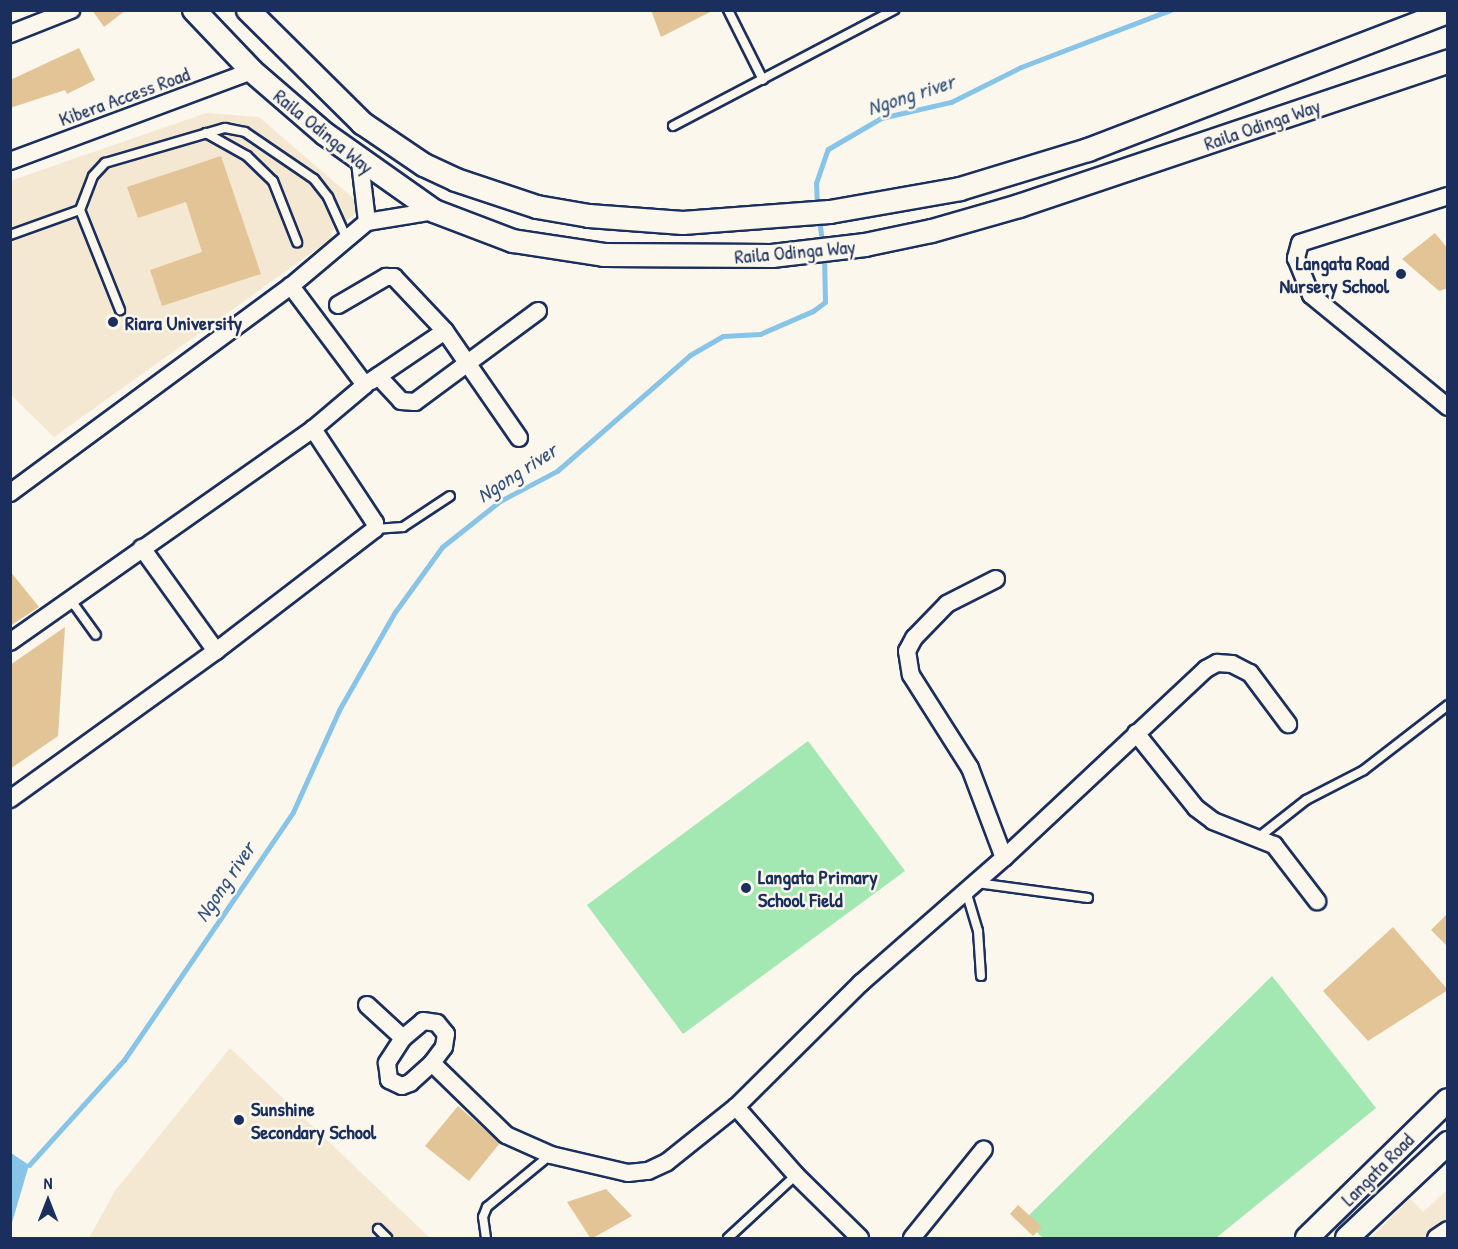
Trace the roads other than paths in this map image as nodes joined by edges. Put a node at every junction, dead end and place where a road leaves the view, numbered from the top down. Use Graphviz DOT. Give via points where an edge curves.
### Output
graph roads {
  1 [pos="71,10"];
  2 [pos="194,10"];
  3 [pos="248,10"];
  4 [pos="728,10"];
  5 [pos="894,10"];
  6 [pos="1448,12"];
  7 [pos="10,34"];
  8 [pos="1448,62"];
  9 [pos="252,71"];
  10 [pos="763,80"];
  11 [pos="1225,98"];
  12 [pos="673,126"];
  13 [pos="1239,131"];
  14 [pos="205,133"];
  15 [pos="10,161"];
  16 [pos="360,162"];
  17 [pos="1448,196"];
  18 [pos="80,210"];
  19 [pos="434,211"];
  20 [pos="367,222"];
  21 [pos="11,235"];
  22 [pos="347,239"];
  23 [pos="297,242"];
  24 [pos="291,286"];
  25 [pos="338,304"];
  26 [pos="120,310"];
  27 [pos="537,311"];
  28 [pos="445,331"];
  29 [pos="467,363"];
  30 [pos="372,381"];
  31 [pos="1448,407"];
  32 [pos="313,429"];
  33 [pos="519,438"];
  34 [pos="10,493"];
  35 [pos="450,496"];
  36 [pos="375,530"];
  37 [pos="142,548"];
  38 [pos="996,579"];
  39 [pos="70,599"];
  40 [pos="96,635"];
  41 [pos="10,642"];
  42 [pos="216,651"];
  43 [pos="1448,705"];
  44 [pos="1288,724"];
  45 [pos="1136,733"];
  46 [pos="10,799"];
  47 [pos="1258,837"];
  48 [pos="1004,858"];
  49 [pos="971,887"];
  50 [pos="1088,898"];
  51 [pos="1317,902"];
  52 [pos="981,976"];
  53 [pos="367,1005"];
  54 [pos="403,1038"];
  55 [pos="432,1063"];
  56 [pos="1448,1100"];
  57 [pos="736,1107"];
  58 [pos="1448,1143"];
  59 [pos="984,1149"];
  60 [pos="551,1155"];
  61 [pos="796,1175"];
  62 [pos="378,1229"];
  63 [pos="1448,1230"];
  64 [pos="387,1239"];
  65 [pos="486,1239"];
  66 [pos="728,1239"];
  67 [pos="860,1239"];
  68 [pos="912,1239"];
  69 [pos="1307,1239"];
  70 [pos="1347,1239"];
  71 [pos="1436,1239"];
  1 -- 7 [label="street"];
  2 -- 9 [label="main road, Raila Odinga Way"];
  3 -- 11 [label="main road, Raila Odinga Way" via="362,123 424,165 472,187 537,207 589,216 683,223 804,215 960,189 1088,150"];
  4 -- 10 [label="lane"];
  5 -- 10 [label="lane"];
  6 -- 11 [label="main road, Raila Odinga Way"];
  8 -- 13 [label="main road, Raila Odinga Way"];
  9 -- 15 [label="street, Kibera Access Road"];
  9 -- 16 [label="main road, Raila Odinga Way"];
  10 -- 12 [label="lane"];
  11 -- 13 [label="main road"];
  13 -- 19 [label="main road, Raila Odinga Way" via="1019,206 932,231 834,250 704,258 604,255 513,241"];
  14 -- 18 [label="lane" via="105,163 93,176"];
  14 -- 22 [label="lane" via="225,128 245,132 314,179 328,197"];
  14 -- 23 [label="lane" via="247,156 273,181"];
  16 -- 19 [label="main road, Raila Odinga Way"];
  16 -- 20 [label="street"];
  17 -- 31 [label="street" via="1300,243 1296,258 1311,295"];
  18 -- 21 [label="lane"];
  18 -- 26 [label="lane"];
  19 -- 20 [label="street"];
  20 -- 22 [label="street"];
  22 -- 24 [label="street"];
  24 -- 30 [label="street"];
  24 -- 34 [label="street"];
  25 -- 28 [label="street" via="386,277 394,277"];
  27 -- 29 [label="street"];
  28 -- 29 [label="street"];
  28 -- 30 [label="street"];
  29 -- 30 [label="street" via="408,402"];
  29 -- 33 [label="street"];
  30 -- 32 [label="street"];
  32 -- 36 [label="street" via="375,523"];
  32 -- 37 [label="street"];
  35 -- 36 [label="lane" via="410,524"];
  36 -- 42 [label="street"];
  37 -- 39 [label="street"];
  37 -- 42 [label="street"];
  38 -- 48 [label="street" via="947,604 914,638 907,651 911,675 970,768"];
  39 -- 40 [label="lane"];
  39 -- 41 [label="street"];
  42 -- 46 [label="street"];
  43 -- 47 [label="lane" via="1364,770 1336,788 1306,800"];
  44 -- 45 [label="street" via="1250,673 1232,664 1217,663"];
  45 -- 47 [label="street" via="1196,808 1213,821"];
  45 -- 48 [label="street"];
  47 -- 51 [label="street" via="1274,845"];
  48 -- 49 [label="street"];
  49 -- 50 [label="lane"];
  49 -- 52 [label="lane"];
  49 -- 57 [label="street" via="861,983"];
  53 -- 54 [label="street"];
  54 -- 55 [label="street" via="423,1021 437,1023 446,1034 444,1047"];
  54 -- 55 [label="street" via="387,1063 389,1080 402,1086 410,1083"];
  55 -- 60 [label="street" via="507,1135"];
  56 -- 69 [label="main road, Langata Road"];
  57 -- 60 [label="street" via="667,1162 648,1171 628,1173"];
  57 -- 61 [label="street"];
  58 -- 70 [label="main road, Langata Road"];
  59 -- 68 [label="street"];
  60 -- 65 [label="lane" via="488,1207 483,1217"];
  61 -- 66 [label="lane"];
  61 -- 67 [label="street"];
  62 -- 64 [label="lane"];
  63 -- 71 [label="street"];
}
